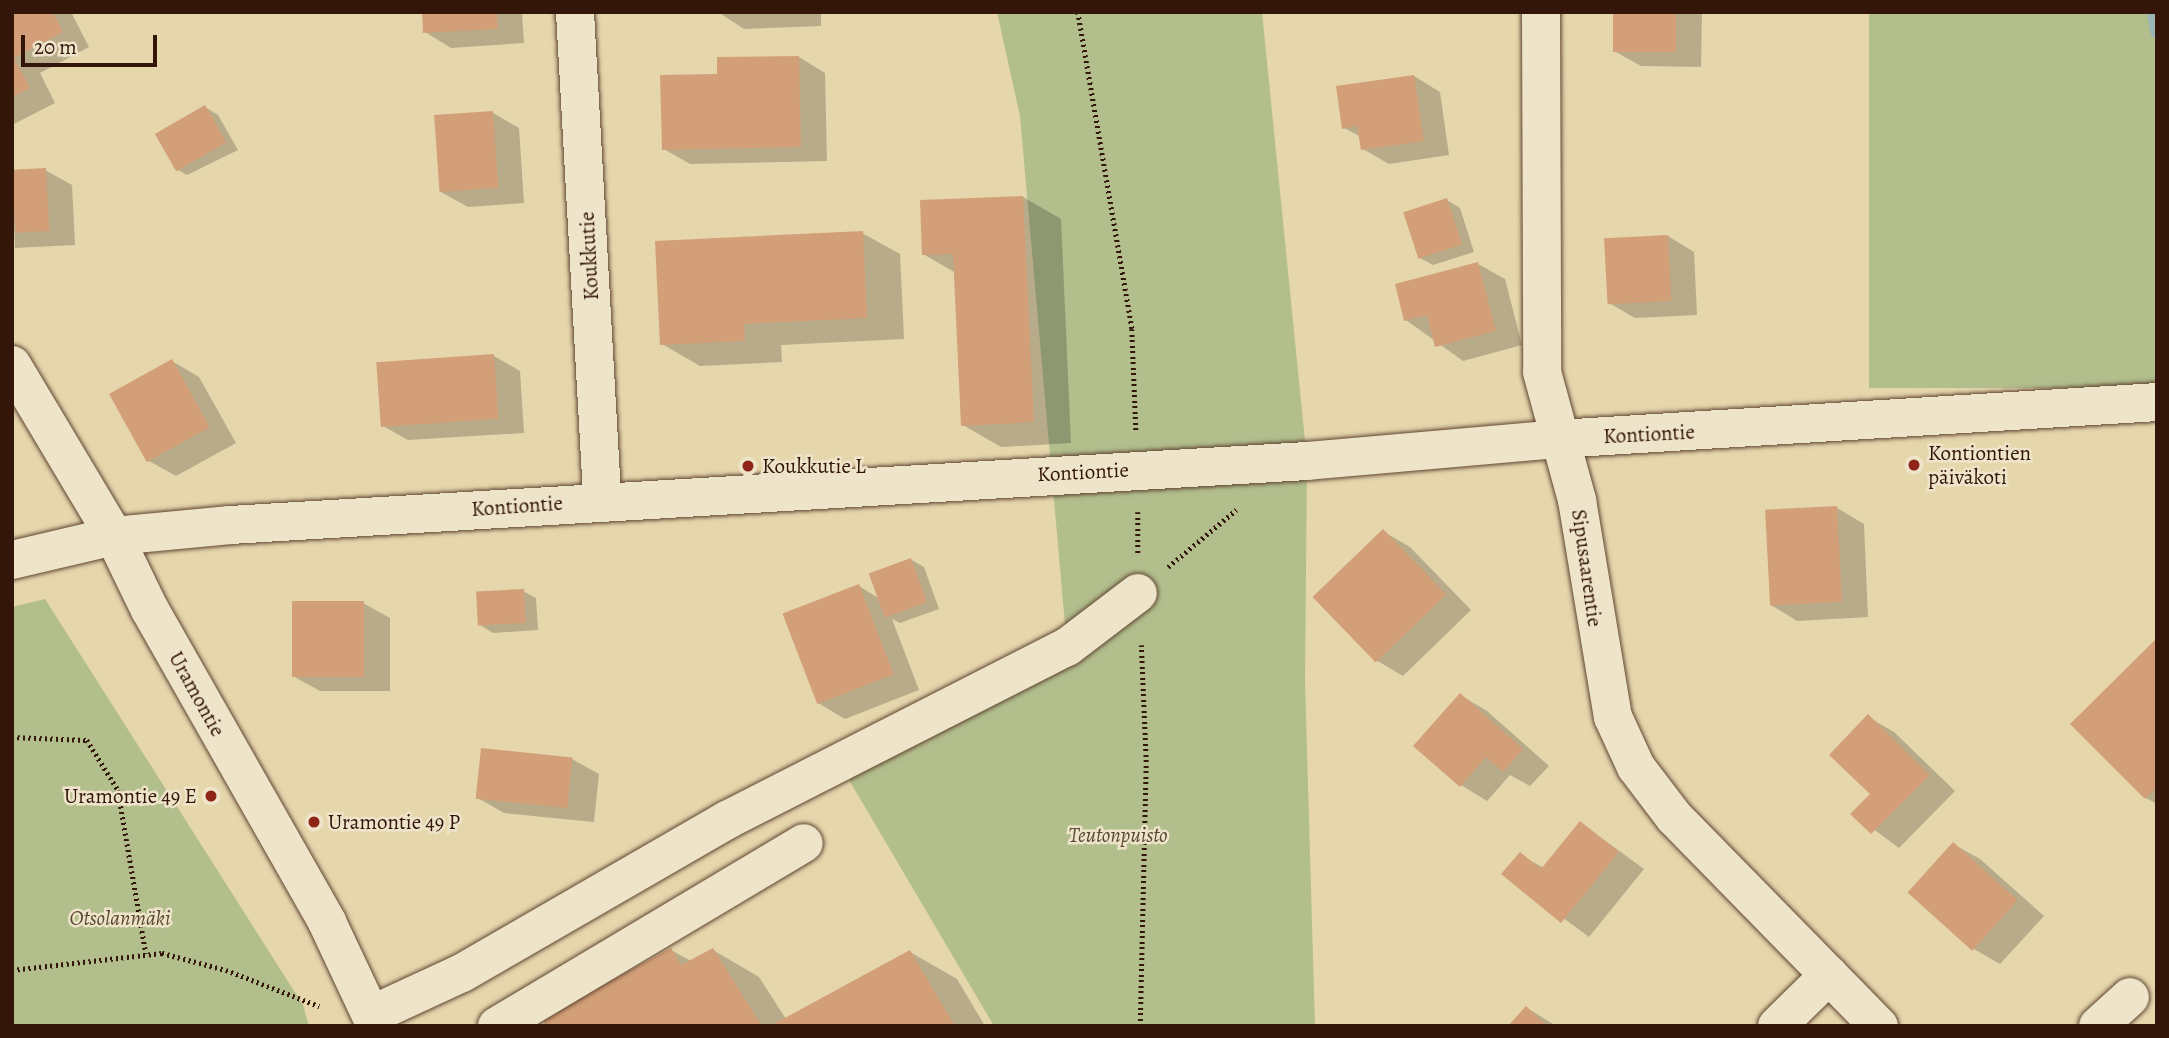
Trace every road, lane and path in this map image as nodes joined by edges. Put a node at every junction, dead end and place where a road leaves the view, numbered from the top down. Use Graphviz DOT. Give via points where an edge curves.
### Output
graph roads {
  1 [pos="575,12"];
  2 [pos="1541,12"];
  3 [pos="12,365"];
  4 [pos="2157,402"];
  5 [pos="1558,439"];
  6 [pos="602,500"];
  7 [pos="1245,503"];
  8 [pos="114,536"];
  9 [pos="12,560"];
  10 [pos="1138,593"];
  11 [pos="12,737"];
  12 [pos="804,843"];
  13 [pos="146,954"];
  14 [pos="12,970"];
  15 [pos="1829,975"];
  16 [pos="2130,997"];
  17 [pos="322,1008"];
  18 [pos="373,1021"];
  19 [pos="497,1026"];
  20 [pos="1777,1026"];
  21 [pos="1879,1026"];
  22 [pos="2098,1026"];
  1 -- 6 [label="street, Koukkutie"];
  2 -- 5 [label="street, Sipusaarentie" via="1542,372"];
  3 -- 8 [label="street, Uramontie"];
  4 -- 5 [label="street, Kontiontie"];
  5 -- 6 [label="street, Kontiontie" via="1307,461"];
  5 -- 15 [label="street, Sipusaarentie" via="1577,500 1613,718 1636,767 1674,817"];
  6 -- 8 [label="street, Kontiontie"];
  7 -- 10 [label="path"];
  8 -- 9 [label="street, Kontiontie"];
  8 -- 18 [label="street, Uramontie" via="150,610 327,922"];
  10 -- 18 [label="street" via="1067,647 727,820"];
  11 -- 13 [label="path" via="87,740 118,790"];
  12 -- 19 [label="street"];
  13 -- 14 [label="path"];
  13 -- 17 [label="path" via="162,953 226,970"];
  15 -- 20 [label="street"];
  15 -- 21 [label="street, Sipusaarentie"];
  16 -- 22 [label="street"];
}
